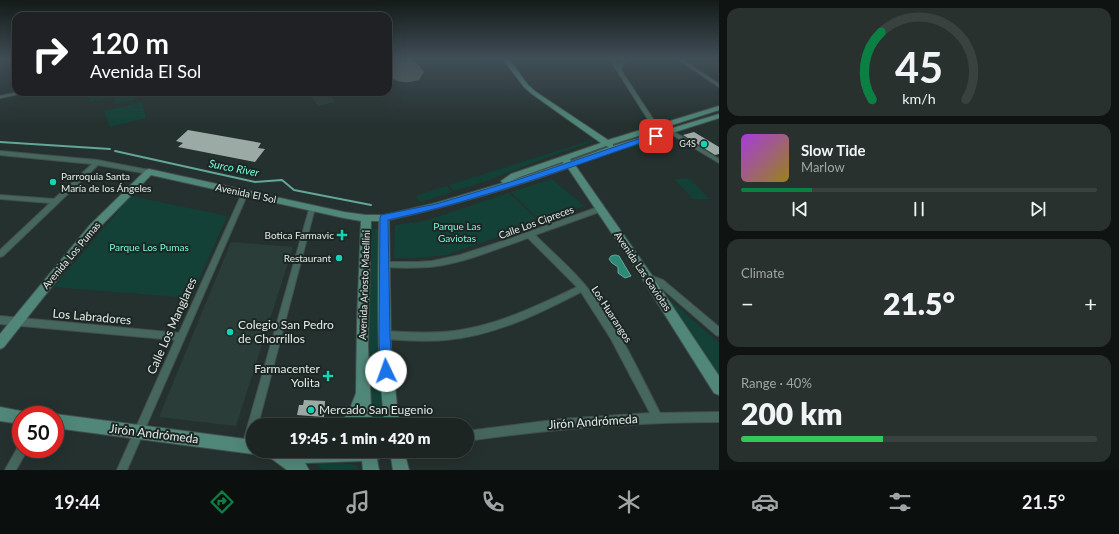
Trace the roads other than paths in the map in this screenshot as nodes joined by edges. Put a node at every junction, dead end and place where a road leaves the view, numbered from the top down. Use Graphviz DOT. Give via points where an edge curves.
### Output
graph roads {
  1 [pos="521,80"];
  2 [pos="625,80"];
  3 [pos="710,80"];
  4 [pos="719,86"];
  5 [pos="12,95"];
  6 [pos="0,97"];
  7 [pos="719,108"];
  8 [pos="719,116"];
  9 [pos="661,126"];
  10 [pos="669,131"];
  11 [pos="608,143"];
  12 [pos="615,148"];
  13 [pos="0,153"];
  14 [pos="566,161"];
  15 [pos="719,161"];
  16 [pos="97,162"];
  17 [pos="149,172"];
  18 [pos="245,193"];
  19 [pos="0,196"];
  20 [pos="54,201"];
  21 [pos="312,208"];
  22 [pos="600,209"];
  23 [pos="366,218"];
  24 [pos="384,218"];
  25 [pos="530,235"];
  26 [pos="1,251"];
  27 [pos="384,264"];
  28 [pos="647,277"];
  29 [pos="583,288"];
  30 [pos="0,320"];
  31 [pos="17,322"];
  32 [pos="719,332"];
  33 [pos="384,335"];
  34 [pos="181,337"];
  35 [pos="0,343"];
  36 [pos="719,388"];
  37 [pos="362,392"];
  38 [pos="0,414"];
  39 [pos="12,416"];
  40 [pos="719,417"];
  41 [pos="258,418"];
  42 [pos="352,418"];
  43 [pos="364,418"];
  44 [pos="391,418"];
  45 [pos="657,418"];
  46 [pos="64,422"];
  47 [pos="140,432"];
  48 [pos="474,435"];
  49 [pos="246,446"];
  50 [pos="17,458"];
  51 [pos="321,458"];
  52 [pos="373,458"];
  53 [pos="398,458"];
  54 [pos="307,459"];
  55 [pos="10,470"];
  56 [pos="122,470"];
  57 [pos="372,470"];
  58 [pos="401,470"];
  1 -- 11 [label="main road" via="534,93"];
  2 -- 9 [label="street" via="651,120"];
  3 -- 4 [label="street"];
  5 -- 6 [label="street"];
  7 -- 9 [label="main road, Avenida El Sol"];
  8 -- 10 [label="main road, Avenida El Sol"];
  9 -- 10 [label="street"];
  9 -- 11 [label="main road, Avenida El Sol"];
  10 -- 12 [label="main road, Avenida El Sol"];
  10 -- 15 [label="street"];
  11 -- 12 [label="main road"];
  11 -- 14 [label="main road, Avenida El Sol"];
  12 -- 14 [label="main road, Avenida El Sol"];
  13 -- 16 [label="street, Avenida El Sol"];
  14 -- 22 [label="main road, Avenida Las Gaviotas"];
  14 -- 24 [label="main road, Avenida El Sol" via="519,182 437,206"];
  16 -- 17 [label="street, Avenida El Sol"];
  16 -- 20 [label="street"];
  17 -- 18 [label="main road, Avenida El Sol"];
  17 -- 31 [label="main road, Avenida Los Pumas" via="93,228"];
  18 -- 21 [label="main road, Avenida El Sol"];
  18 -- 34 [label="street, Calle Los Manglares"];
  19 -- 20 [label="street"];
  20 -- 26 [label="street"];
  21 -- 23 [label="main road, Avenida El Sol"];
  21 -- 41 [label="street"];
  22 -- 25 [label="street, Calle Los Cipreces"];
  22 -- 28 [label="main road, Avenida Las Gaviotas"];
  23 -- 24 [label="main road, Avenida El Sol"];
  23 -- 37 [label="main road, Avenida Ariosto Matellini" via="361,336"];
  24 -- 27 [label="main road, Avenida Ariosto Matellini"];
  25 -- 27 [label="street, Calle Los Cipreces" via="447,262 420,265"];
  25 -- 29 [label="street, Los Huarangos"];
  27 -- 33 [label="main road, Avenida Ariosto Matellini"];
  28 -- 32 [label="street" via="660,282"];
  28 -- 36 [label="main road, Avenida Las Gaviotas"];
  29 -- 33 [label="street" via="513,320 485,329 444,336"];
  29 -- 45 [label="street, Los Huarangos" via="616,338"];
  30 -- 31 [label="street, Los Labradores"];
  31 -- 34 [label="street, Los Labradores"];
  31 -- 35 [label="main road, Avenida Los Pumas"];
  33 -- 44 [label="main road, Avenida Ariosto Matellini"];
  34 -- 47 [label="street, Calle Los Manglares"];
  37 -- 42 [label="main road"];
  37 -- 43 [label="main road, Avenida Ariosto Matellini"];
  38 -- 39 [label="main road"];
  40 -- 45 [label="street, Jirón Andrómeda"];
  45 -- 48 [label="street, Jirón Andrómeda" via="554,424"];
  46 -- 47 [label="main road, Jirón Andrómeda"];
  47 -- 49 [label="main road, Jirón Andrómeda"];
  47 -- 56 [label="street, Calle Los Manglares"];
  50 -- 55 [label="street"];
  51 -- 54 [label="main road"];
  52 -- 57 [label="main road"];
  53 -- 58 [label="main road"];
}
